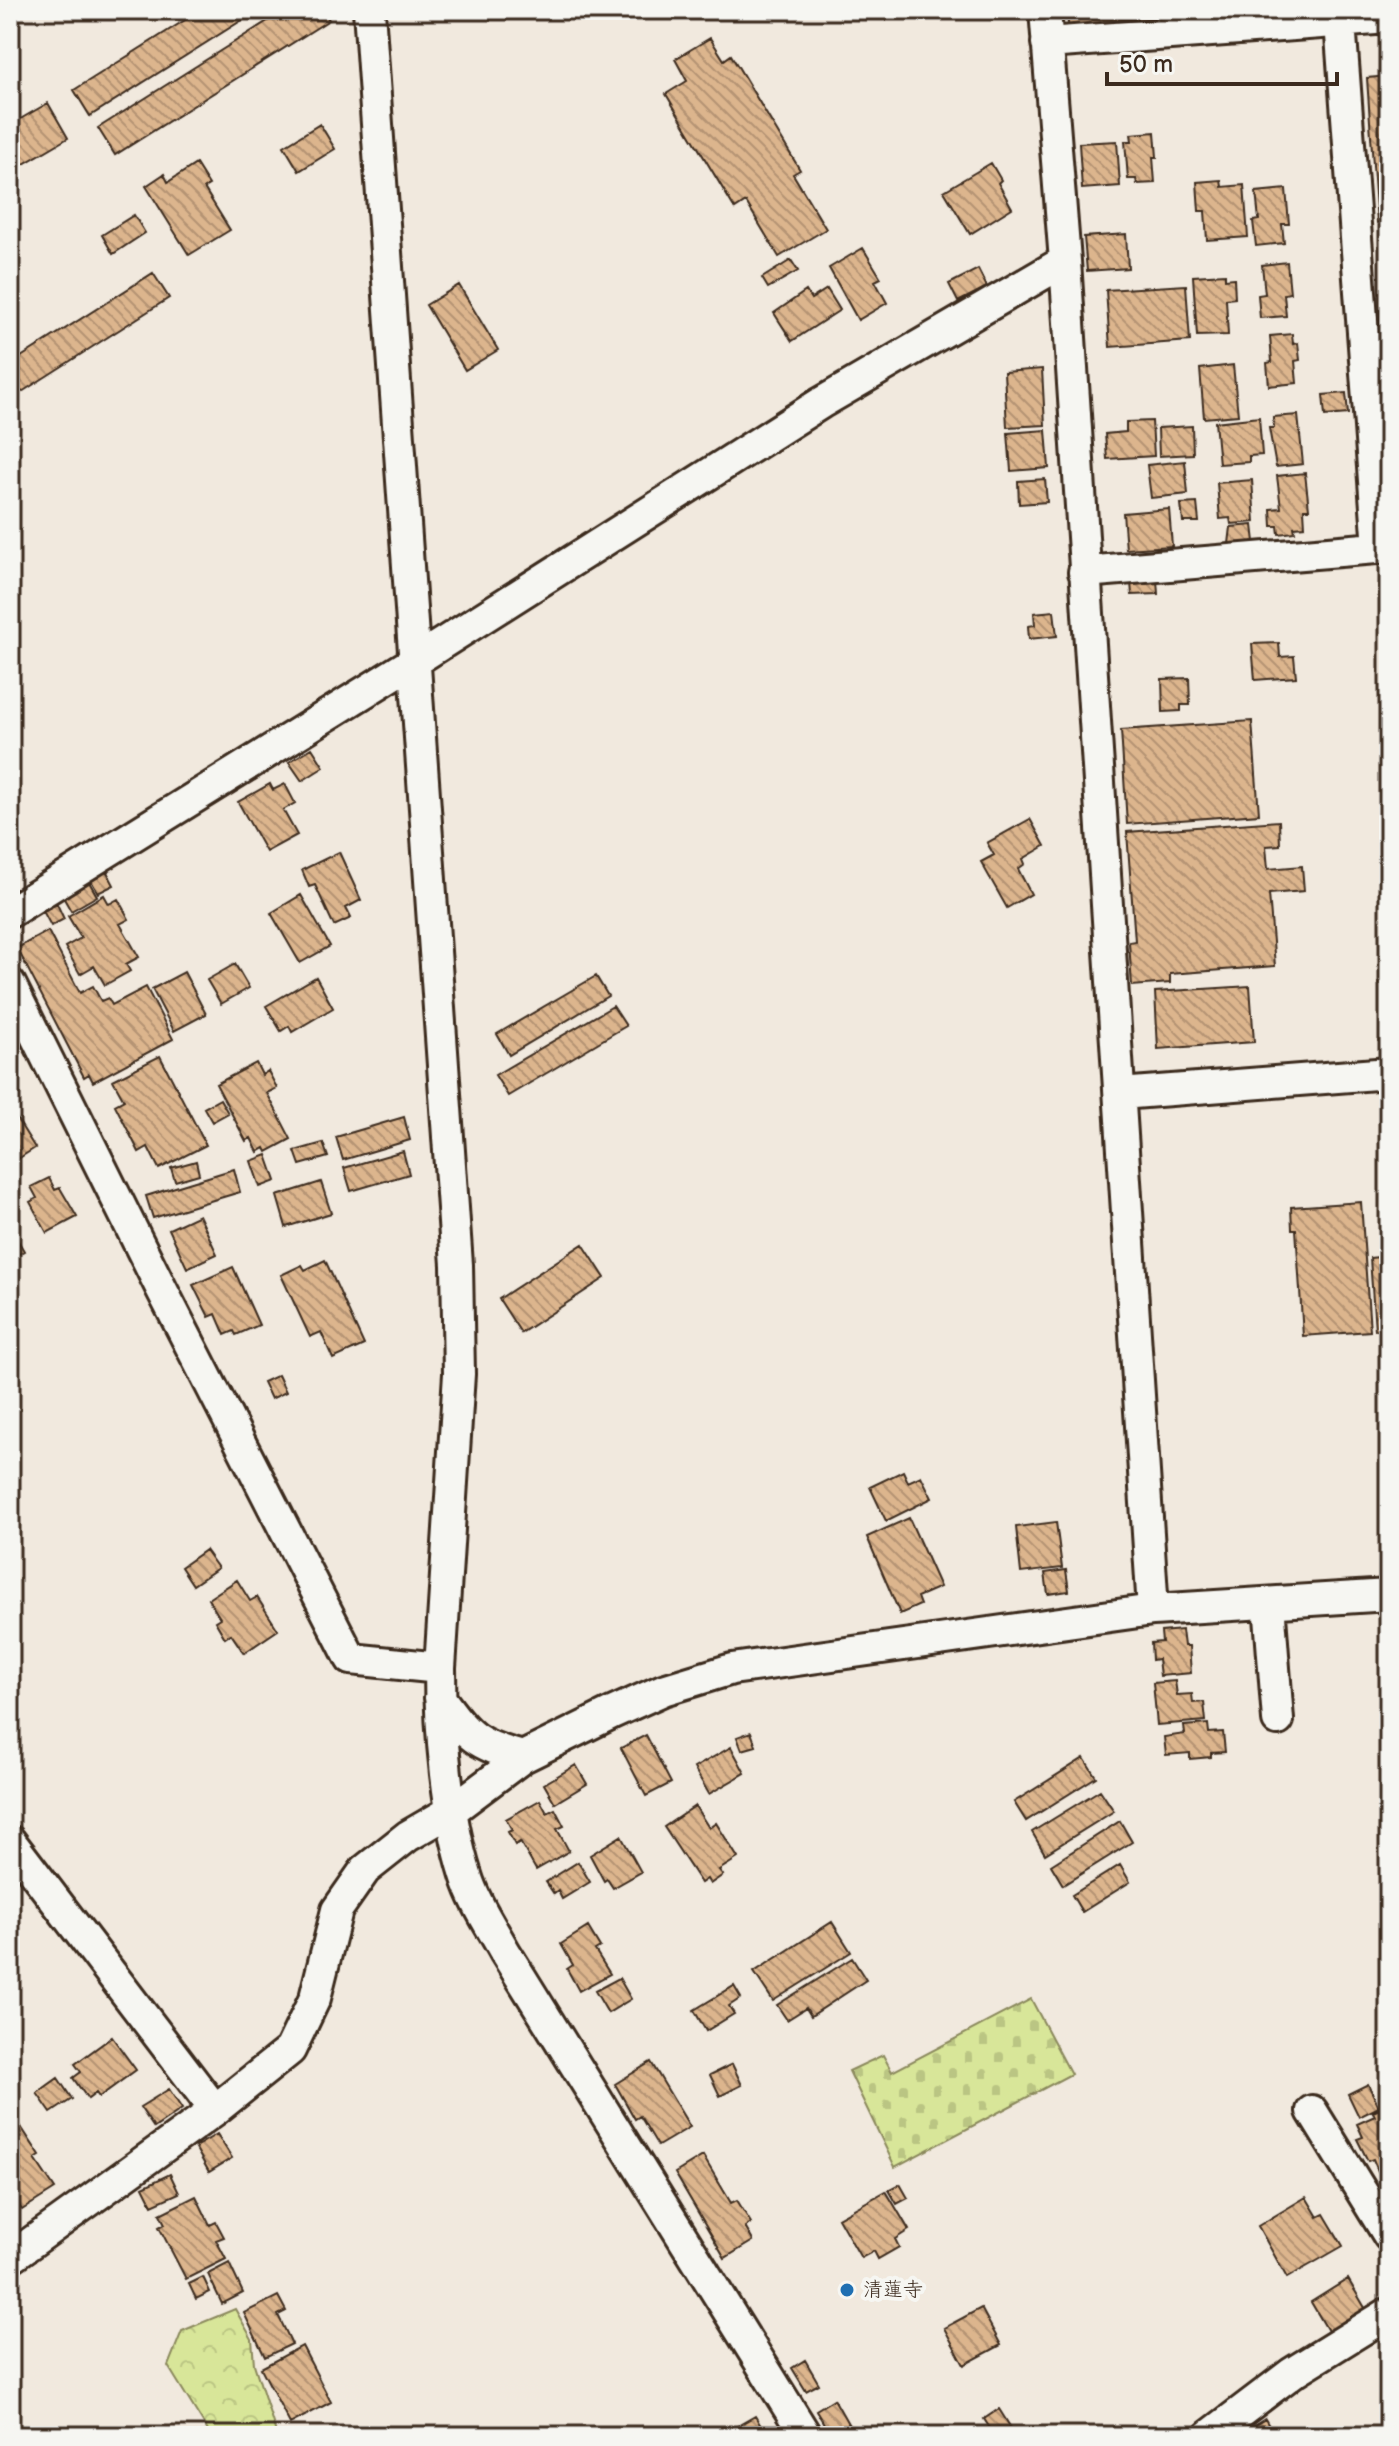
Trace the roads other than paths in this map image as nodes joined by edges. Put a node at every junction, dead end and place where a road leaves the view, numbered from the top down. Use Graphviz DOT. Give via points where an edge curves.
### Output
graph roads {
  1 [pos="369,10"];
  2 [pos="1045,10"];
  3 [pos="1389,18"];
  4 [pos="1340,22"];
  5 [pos="1047,43"];
  6 [pos="1065,261"];
  7 [pos="1384,548"];
  8 [pos="1084,572"];
  9 [pos="413,662"];
  10 [pos="10,912"];
  11 [pos="10,984"];
  12 [pos="1389,1073"];
  13 [pos="1120,1094"];
  14 [pos="1389,1595"];
  15 [pos="1269,1603"];
  16 [pos="1153,1610"];
  17 [pos="440,1683"];
  18 [pos="1278,1720"];
  19 [pos="523,1757"];
  20 [pos="451,1811"];
  21 [pos="10,1841"];
  22 [pos="215,2110"];
  23 [pos="1312,2111"];
  24 [pos="1389,2236"];
  25 [pos="10,2258"];
  26 [pos="1389,2313"];
  27 [pos="806,2436"];
  28 [pos="1209,2436"];
  1 -- 9 [label="street"];
  2 -- 5 [label="street"];
  3 -- 4 [label="street"];
  4 -- 5 [label="street"];
  4 -- 7 [label="street"];
  5 -- 6 [label="street"];
  6 -- 8 [label="street"];
  6 -- 9 [label="street" via="821,403"];
  7 -- 8 [label="street"];
  8 -- 13 [label="street"];
  9 -- 10 [label="street"];
  9 -- 17 [label="street" via="457,1265 459,1374"];
  11 -- 17 [label="street" via="351,1659"];
  12 -- 13 [label="street"];
  13 -- 16 [label="street"];
  14 -- 15 [label="street"];
  15 -- 16 [label="street"];
  15 -- 18 [label="street"];
  16 -- 19 [label="street" via="732,1669 663,1690"];
  17 -- 19 [label="street" via="461,1727 488,1748"];
  17 -- 20 [label="street"];
  19 -- 20 [label="street"];
  20 -- 22 [label="street" via="365,1870 337,1910 315,1998 290,2050"];
  20 -- 27 [label="street" via="466,1877 505,1952"];
  21 -- 22 [label="street"];
  22 -- 25 [label="street"];
  23 -- 24 [label="street"];
  26 -- 28 [label="street" via="1292,2373"];
}
